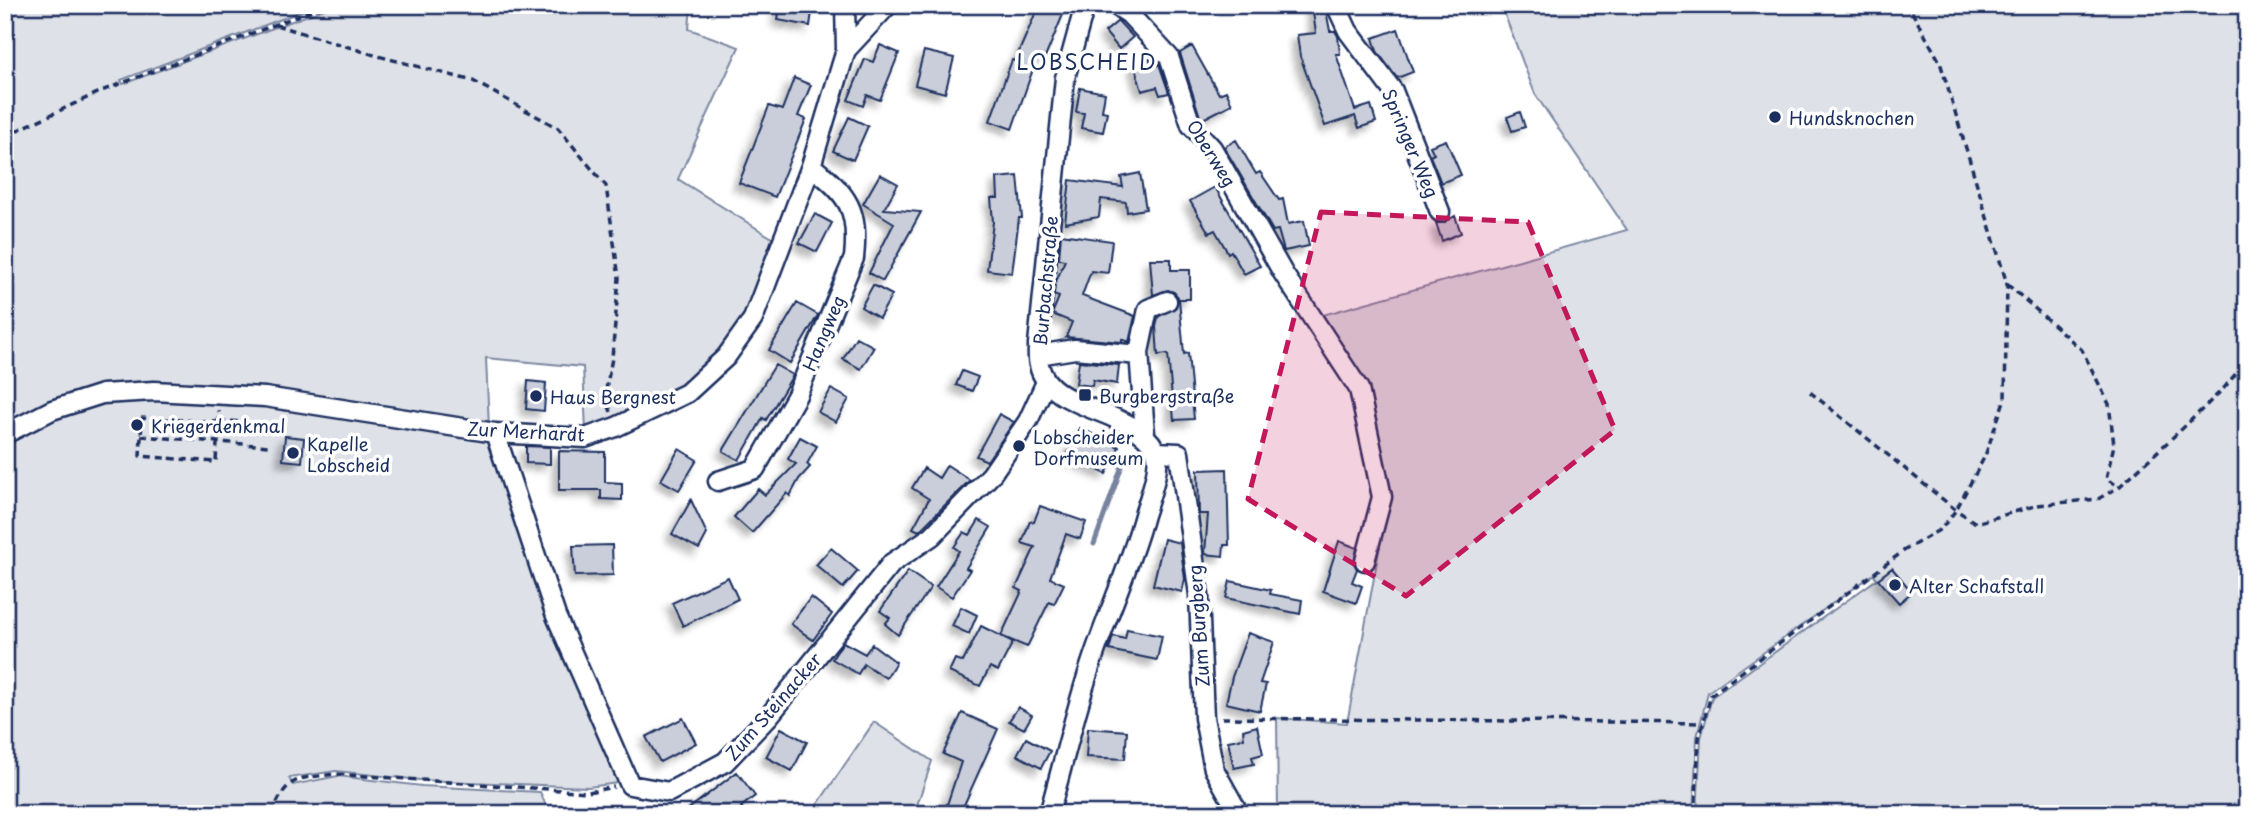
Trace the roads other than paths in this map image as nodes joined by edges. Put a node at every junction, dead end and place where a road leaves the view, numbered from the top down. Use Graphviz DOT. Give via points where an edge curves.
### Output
graph roads {
  1 [pos="845,5"];
  2 [pos="888,5"];
  3 [pos="1085,5"];
  4 [pos="1115,5"];
  5 [pos="1336,5"];
  6 [pos="846,50"];
  7 [pos="811,166"];
  8 [pos="1440,212"];
  9 [pos="1167,301"];
  10 [pos="1038,355"];
  11 [pos="1139,355"];
  12 [pos="1046,382"];
  13 [pos="495,433"];
  14 [pos="5,434"];
  15 [pos="1145,434"];
  16 [pos="1157,452"];
  17 [pos="718,481"];
  18 [pos="1365,561"];
  19 [pos="1049,814"];
  20 [pos="1238,814"];
  1 -- 6 [label="street"];
  2 -- 6 [label="street, Zur Merhardt"];
  3 -- 10 [label="street, Burbachstraße" via="1065,78"];
  4 -- 18 [label="street, Oberweg" via="1169,57 1191,125 1212,148 1283,273 1359,389 1382,496"];
  5 -- 8 [label="street, Springer Weg" via="1348,32 1393,91"];
  6 -- 7 [label="street, Zur Merhardt"];
  7 -- 13 [label="street, Zur Merhardt" via="753,319 726,357 687,393 585,438"];
  7 -- 17 [label="street, Hangweg" via="834,183 853,209 855,258 797,395 755,469"];
  9 -- 11 [label="street" via="1148,309"];
  10 -- 11 [label="street" via="1075,349"];
  10 -- 12 [label="street, Burbachstraße"];
  11 -- 15 [label="street"];
  12 -- 13 [label="street, Zum Steinacker" via="1028,421 991,475 932,536 892,563 769,716 725,762 669,792 630,785 556,616"];
  12 -- 15 [label="street" via="1061,396"];
  13 -- 14 [label="street, Zur Merhardt" via="265,397 154,391 102,394 52,410"];
  15 -- 16 [label="street"];
  16 -- 19 [label="street" via="1156,474 1138,537 1094,656"];
  16 -- 20 [label="street, Zum Burgberg" via="1179,453 1199,595 1204,718 1214,769"];
}
